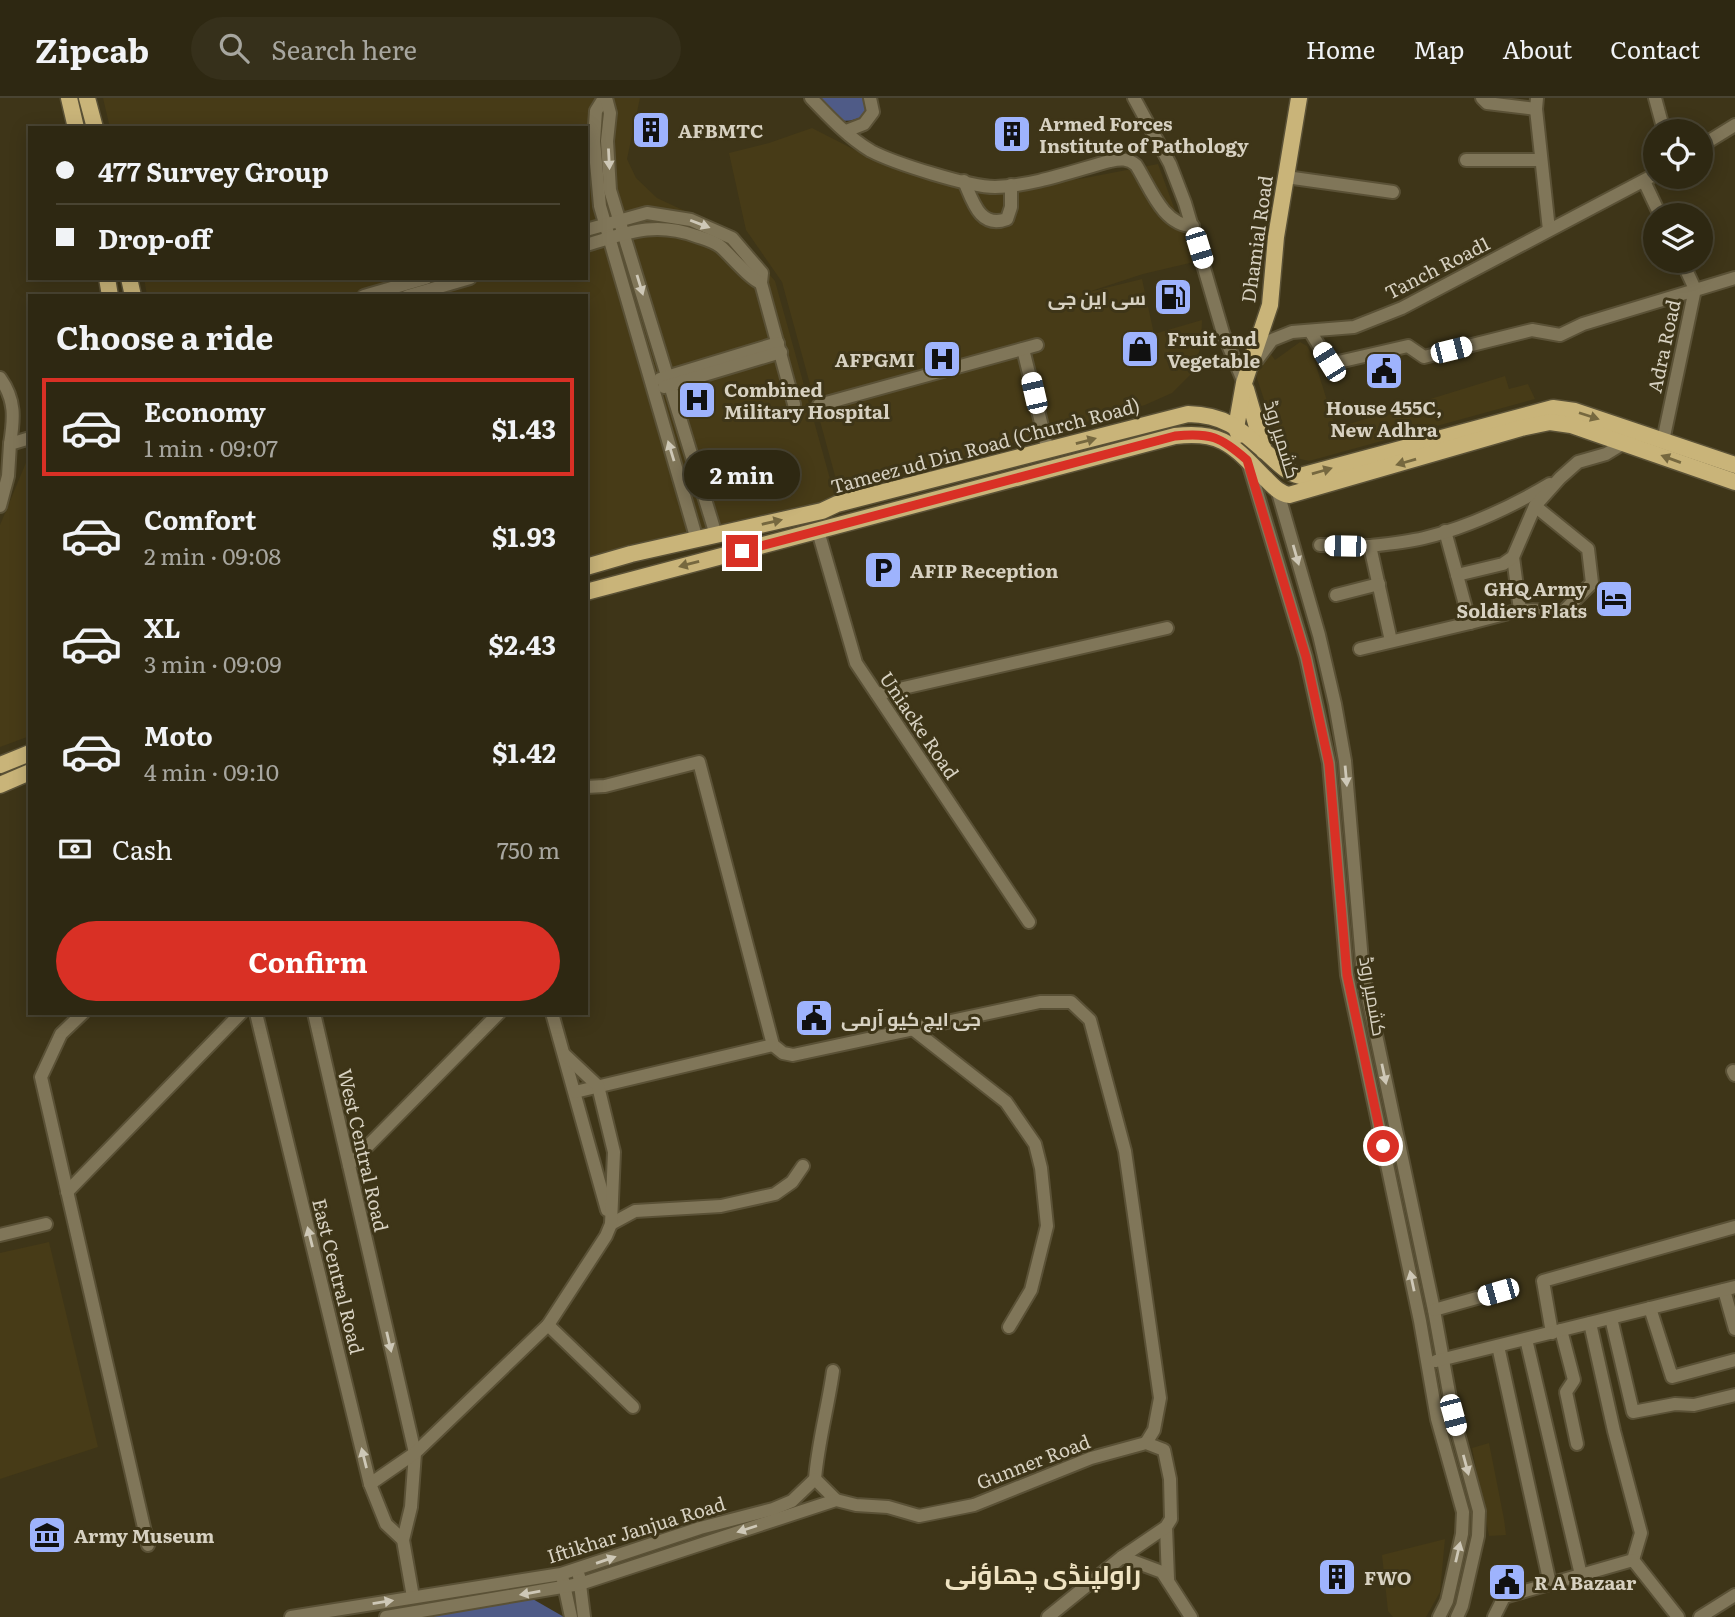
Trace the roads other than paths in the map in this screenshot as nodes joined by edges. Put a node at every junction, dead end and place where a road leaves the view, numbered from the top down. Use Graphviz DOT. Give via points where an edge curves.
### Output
graph roads {
  1 [pos="69,98"];
  2 [pos="87,98"];
  3 [pos="605,98"];
  4 [pos="811,98"];
  5 [pos="870,98"];
  6 [pos="1134,98"];
  7 [pos="1299,98"];
  8 [pos="1482,98"];
  9 [pos="1655,98"];
  10 [pos="1537,104"];
  11 [pos="1661,119"];
  12 [pos="1735,125"];
  13 [pos="76,126"];
  14 [pos="94,126"];
  15 [pos="846,131"];
  16 [pos="1713,139"];
  17 [pos="1466,160"];
  18 [pos="1541,160"];
  19 [pos="1286,177"];
  20 [pos="964,181"];
  21 [pos="1643,182"];
  22 [pos="1011,186"];
  23 [pos="1393,192"];
  24 [pos="619,220"];
  25 [pos="604,224"];
  26 [pos="1192,226"];
  27 [pos="588,229"];
  28 [pos="1549,230"];
  29 [pos="624,234"];
  30 [pos="608,238"];
  31 [pos="588,244"];
  32 [pos="1688,273"];
  33 [pos="1735,278"];
  34 [pos="419,280"];
  35 [pos="463,280"];
  36 [pos="761,282"];
  37 [pos="1695,289"];
  38 [pos="371,294"];
  39 [pos="415,294"];
  40 [pos="1310,331"];
  41 [pos="1037,345"];
  42 [pos="779,348"];
  43 [pos="1023,349"];
  44 [pos="0,379"];
  45 [pos="669,381"];
  46 [pos="1244,383"];
  47 [pos="651,387"];
  48 [pos="794,404"];
  49 [pos="7,405"];
  50 [pos="819,405"];
  51 [pos="1236,428"];
  52 [pos="28,439"];
  53 [pos="1663,441"];
  54 [pos="1624,443"];
  55 [pos="10,444"];
  56 [pos="1264,450"];
  57 [pos="1048,451"];
  58 [pos="1247,460"];
  59 [pos="1003,463"];
  60 [pos="1735,465"];
  61 [pos="1560,478"];
  62 [pos="1008,481"];
  63 [pos="1735,482"];
  64 [pos="1277,489"];
  65 [pos="0,506"];
  66 [pos="1535,506"];
  67 [pos="818,531"];
  68 [pos="1445,531"];
  69 [pos="716,535"];
  70 [pos="697,540"];
  71 [pos="1320,545"];
  72 [pos="1370,546"];
  73 [pos="631,554"];
  74 [pos="1513,557"];
  75 [pos="588,567"];
  76 [pos="1457,575"];
  77 [pos="640,577"];
  78 [pos="1379,584"];
  79 [pos="588,591"];
  80 [pos="1336,595"];
  81 [pos="1520,610"];
  82 [pos="1471,623"];
  83 [pos="1167,628"];
  84 [pos="1391,641"];
  85 [pos="1360,649"];
  86 [pos="877,694"];
  87 [pos="1335,704"];
  88 [pos="1317,707"];
  89 [pos="28,754"];
  90 [pos="0,765"];
  91 [pos="28,773"];
  92 [pos="28,780"];
  93 [pos="0,785"];
  94 [pos="588,787"];
  95 [pos="0,791"];
  96 [pos="1333,811"];
  97 [pos="1349,811"];
  98 [pos="1029,922"];
  99 [pos="1359,926"];
  100 [pos="1343,928"];
  101 [pos="81,1015"];
  102 [pos="239,1015"];
  103 [pos="256,1015"];
  104 [pos="313,1015"];
  105 [pos="313,1015"];
  106 [pos="497,1015"];
  107 [pos="553,1015"];
  108 [pos="914,1030"];
  109 [pos="773,1045"];
  110 [pos="565,1055"];
  111 [pos="598,1086"];
  112 [pos="575,1091"];
  113 [pos="349,1165"];
  114 [pos="1404,1165"];
  115 [pos="803,1166"];
  116 [pos="1388,1169"];
  117 [pos="67,1192"];
  118 [pos="1411,1200"];
  119 [pos="1395,1203"];
  120 [pos="46,1224"];
  121 [pos="611,1224"];
  122 [pos="1735,1227"];
  123 [pos="0,1235"];
  124 [pos="1730,1288"];
  125 [pos="1498,1292"];
  126 [pos="379,1296"];
  127 [pos="1650,1308"];
  128 [pos="1435,1314"];
  129 [pos="1611,1318"];
  130 [pos="1420,1321"];
  131 [pos="1590,1323"];
  132 [pos="548,1325"];
  133 [pos="1009,1327"];
  134 [pos="1735,1329"];
  135 [pos="1556,1331"];
  136 [pos="1526,1339"];
  137 [pos="1498,1346"];
  138 [pos="1443,1360"];
  139 [pos="1735,1360"];
  140 [pos="1427,1363"];
  141 [pos="833,1371"];
  142 [pos="1735,1395"];
  143 [pos="633,1408"];
  144 [pos="1146,1443"];
  145 [pos="1577,1444"];
  146 [pos="415,1453"];
  147 [pos="815,1479"];
  148 [pos="370,1485"];
  149 [pos="836,1500"];
  150 [pos="1166,1527"];
  151 [pos="403,1540"];
  152 [pos="148,1545"];
  153 [pos="1122,1557"];
  154 [pos="1633,1560"];
  155 [pos="578,1569"];
  156 [pos="1581,1575"];
  157 [pos="563,1581"];
  158 [pos="1168,1581"];
  159 [pos="580,1584"];
  160 [pos="1550,1584"];
  161 [pos="1735,1595"];
  162 [pos="414,1597"];
  163 [pos="291,1617"];
  164 [pos="386,1617"];
  165 [pos="571,1617"];
  166 [pos="584,1617"];
  167 [pos="1048,1617"];
  168 [pos="1191,1617"];
  169 [pos="1439,1617"];
  170 [pos="1457,1617"];
  171 [pos="1494,1617"];
  172 [pos="1678,1617"];
  173 [pos="1700,1617"];
  1 -- 13 [label="main road"];
  2 -- 14 [label="main road"];
  3 -- 24 [label="street, one-way" via="610,113 610,190"];
  3 -- 25 [label="street" via="596,111 594,141"];
  4 -- 15 [label="street"];
  5 -- 15 [label="street" via="870,118"];
  6 -- 26 [label="street, کشمیر روڈ" via="1170,164"];
  7 -- 19 [label="main road, Dhamial Road"];
  8 -- 10 [label="street" via="1487,103"];
  9 -- 11 [label="street"];
  10 -- 18 [label="street"];
  12 -- 16 [label="street"];
  15 -- 20 [label="street" via="873,151"];
  17 -- 18 [label="street"];
  18 -- 28 [label="street"];
  19 -- 23 [label="street"];
  19 -- 46 [label="main road, Dhamial Road" via="1269,305"];
  20 -- 22 [label="street"];
  20 -- 22 [label="street" via="979,215 988,221 1007,219"];
  21 -- 28 [label="street, Tanch Road1"];
  22 -- 26 [label="street" via="1131,160 1173,221"];
  24 -- 25 [label="street"];
  24 -- 29 [label="street"];
  24 -- 36 [label="street, one-way" via="647,213 672,216 732,237 762,273"];
  25 -- 27 [label="street"];
  25 -- 30 [label="street"];
  26 -- 46 [label="street, کشمیر روڈ" via="1223,333"];
  28 -- 40 [label="street, Tanch Road1" via="1402,308 1353,327"];
  29 -- 30 [label="street"];
  29 -- 36 [label="street" via="644,228 680,230 717,244 753,280"];
  29 -- 45 [label="street, one-way"];
  30 -- 31 [label="street"];
  30 -- 47 [label="street"];
  32 -- 37 [label="street, Adra Road"];
  33 -- 37 [label="street"];
  34 -- 38 [label="street"];
  35 -- 39 [label="street"];
  36 -- 42 [label="street"];
  37 -- 40 [label="street" via="1560,335 1532,330 1424,357 1408,346 1329,362"];
  37 -- 53 [label="street, Adra Road"];
  40 -- 46 [label="street, Tanch Road1" via="1272,340"];
  41 -- 43 [label="street"];
  42 -- 45 [label="street"];
  42 -- 48 [label="street"];
  43 -- 50 [label="street"];
  43 -- 57 [label="street"];
  44 -- 49 [label="street"];
  45 -- 47 [label="street"];
  45 -- 69 [label="street"];
  46 -- 51 [label="main road, کشمیر روڈ"];
  46 -- 56 [label="main road, کشمیر روڈ"];
  70 -- 47 [label="street, one-way"];
  49 -- 55 [label="street" via="14,415"];
  51 -- 56 [label="main road, Tameez ud Din Road (Church Road)"];
  57 -- 51 [label="main road, Tameez ud Din Road (Church Road), one-way" via="1188,414 1220,417"];
  51 -- 58 [label="main road, کشمیر روڈ"];
  52 -- 55 [label="street"];
  56 -- 53 [label="main road, Tameez ud Din Road (Church Road), one-way" via="1287,471 1307,476 1553,408"];
  53 -- 60 [label="main road, Tameez ud Din Road (Church Road)"];
  54 -- 61 [label="street" via="1578,462"];
  63 -- 54 [label="main road, one-way"];
  54 -- 64 [label="main road, one-way" via="1584,428 1550,422 1294,494"];
  55 -- 65 [label="street"];
  56 -- 64 [label="main road, کشمیر روڈ"];
  57 -- 59 [label="main road, Tameez ud Din Road (Church Road)"];
  58 -- 62 [label="main road, Tameez ud Din Road (Church Road)" via="1213,436 1175,436"];
  58 -- 64 [label="main road, Tameez ud Din Road (Church Road)"];
  58 -- 88 [label="street, کشمیر روڈ"];
  59 -- 62 [label="main road"];
  69 -- 59 [label="main road, Tameez ud Din Road (Church Road), one-way"];
  61 -- 66 [label="street"];
  61 -- 68 [label="street" via="1514,505"];
  62 -- 67 [label="main road, Tameez ud Din Road (Church Road)"];
  64 -- 87 [label="street, کشمیر روڈ, one-way"];
  66 -- 74 [label="street"];
  66 -- 81 [label="street" via="1588,549 1592,583 1564,611"];
  67 -- 77 [label="main road, Tameez ud Din Road (Church Road), one-way"];
  67 -- 86 [label="street, Uniacke Road" via="856,663"];
  68 -- 72 [label="street"];
  68 -- 76 [label="street"];
  69 -- 70 [label="main road, Tameez ud Din Road (Church Road)"];
  70 -- 73 [label="main road, Tameez ud Din Road (Church Road)"];
  71 -- 72 [label="street"];
  72 -- 78 [label="street"];
  73 -- 75 [label="main road, Tameez ud Din Road (Church Road)"];
  73 -- 77 [label="main road"];
  74 -- 76 [label="street" via="1503,564"];
  74 -- 81 [label="street"];
  76 -- 82 [label="street"];
  77 -- 79 [label="main road, Tameez ud Din Road (Church Road)"];
  78 -- 80 [label="street"];
  78 -- 84 [label="street"];
  81 -- 82 [label="street"];
  82 -- 84 [label="street"];
  83 -- 86 [label="street"];
  84 -- 85 [label="street"];
  86 -- 98 [label="street, Uniacke Road"];
  87 -- 88 [label="street"];
  87 -- 97 [label="street, کشمیر روڈ, one-way"];
  88 -- 96 [label="street, کشمیر روڈ"];
  89 -- 90 [label="main road"];
  91 -- 93 [label="main road"];
  92 -- 95 [label="street"];
  94 -- 109 [label="street" via="699,762"];
  96 -- 97 [label="street"];
  96 -- 100 [label="street, کشمیر روڈ"];
  97 -- 99 [label="street, کشمیر روڈ"];
  99 -- 100 [label="street"];
  99 -- 114 [label="street, کشمیر روڈ, one-way" via="1363,973"];
  100 -- 116 [label="street, کشمیر روڈ" via="1347,975"];
  101 -- 117 [label="street" via="61,1034 41,1077"];
  102 -- 117 [label="street"];
  148 -- 103 [label="street, East Central Road, one-way"];
  104 -- 113 [label="street, West Central Road"];
  105 -- 126 [label="street, West Central Road"];
  106 -- 113 [label="street"];
  107 -- 110 [label="street"];
  108 -- 109 [label="street" via="793,1055"];
  108 -- 133 [label="street" via="1006,1102 1035,1144 1047,1226 1031,1290"];
  108 -- 144 [label="street" via="1040,1002 1071,1002 1090,1020 1125,1151 1160,1398 1154,1430"];
  109 -- 111 [label="street"];
  110 -- 111 [label="street"];
  110 -- 112 [label="street"];
  111 -- 112 [label="street"];
  111 -- 121 [label="street" via="614,1153"];
  112 -- 121 [label="street"];
  113 -- 126 [label="street, West Central Road"];
  114 -- 116 [label="street"];
  114 -- 118 [label="street, کشمیر روڈ"];
  115 -- 121 [label="street" via="775,1195 721,1206 635,1211"];
  116 -- 119 [label="street, کشمیر روڈ"];
  117 -- 152 [label="street"];
  118 -- 119 [label="street"];
  118 -- 128 [label="street, کشمیر روڈ"];
  130 -- 119 [label="street, کشمیر روڈ, one-way"];
  120 -- 123 [label="street"];
  121 -- 132 [label="street"];
  122 -- 135 [label="street" via="1543,1281"];
  124 -- 127 [label="street"];
  124 -- 134 [label="street"];
  125 -- 128 [label="street"];
  126 -- 146 [label="street, West Central Road, one-way"];
  127 -- 129 [label="street"];
  127 -- 139 [label="street" via="1672,1377"];
  128 -- 130 [label="street"];
  128 -- 138 [label="street, کشمیر روڈ"];
  129 -- 131 [label="street"];
  129 -- 142 [label="street" via="1633,1412"];
  130 -- 140 [label="street, کشمیر روڈ"];
  131 -- 135 [label="street"];
  131 -- 154 [label="street" via="1641,1533"];
  132 -- 143 [label="street"];
  132 -- 146 [label="street"];
  135 -- 136 [label="street"];
  135 -- 145 [label="street" via="1574,1380 1566,1392"];
  136 -- 137 [label="street"];
  136 -- 156 [label="street"];
  137 -- 138 [label="street"];
  137 -- 160 [label="street"];
  138 -- 140 [label="street"];
  138 -- 170 [label="street, کشمیر روڈ, one-way" via="1479,1511 1478,1536"];
  169 -- 140 [label="street, کشمیر روڈ, one-way" via="1462,1534 1462,1512"];
  141 -- 147 [label="street"];
  144 -- 149 [label="street, Gunner Road" via="1081,1462 974,1504 919,1516"];
  144 -- 150 [label="street" via="1164,1450 1170,1479 1171,1519"];
  146 -- 148 [label="street"];
  146 -- 151 [label="street, West Central Road"];
  147 -- 149 [label="street"];
  155 -- 147 [label="street, Iftikhar Janjua Road, one-way" via="773,1509 792,1501"];
  148 -- 151 [label="street, East Central Road" via="386,1524"];
  149 -- 159 [label="street, Iftikhar Janjua Road, one-way"];
  150 -- 153 [label="street"];
  150 -- 158 [label="street"];
  151 -- 162 [label="street"];
  153 -- 158 [label="street" via="1162,1572"];
  153 -- 167 [label="street"];
  154 -- 156 [label="street"];
  154 -- 172 [label="street"];
  155 -- 157 [label="street, Iftikhar Janjua Road"];
  155 -- 159 [label="street"];
  156 -- 160 [label="street"];
  157 -- 159 [label="street, Iftikhar Janjua Road"];
  157 -- 162 [label="street, Iftikhar Janjua Road"];
  157 -- 164 [label="street, Iftikhar Janjua Road, one-way"];
  157 -- 165 [label="street"];
  158 -- 168 [label="street"];
  159 -- 166 [label="street"];
  160 -- 171 [label="street" via="1504,1597"];
  161 -- 173 [label="street"];
  163 -- 162 [label="street, Iftikhar Janjua Road, one-way"];
}
